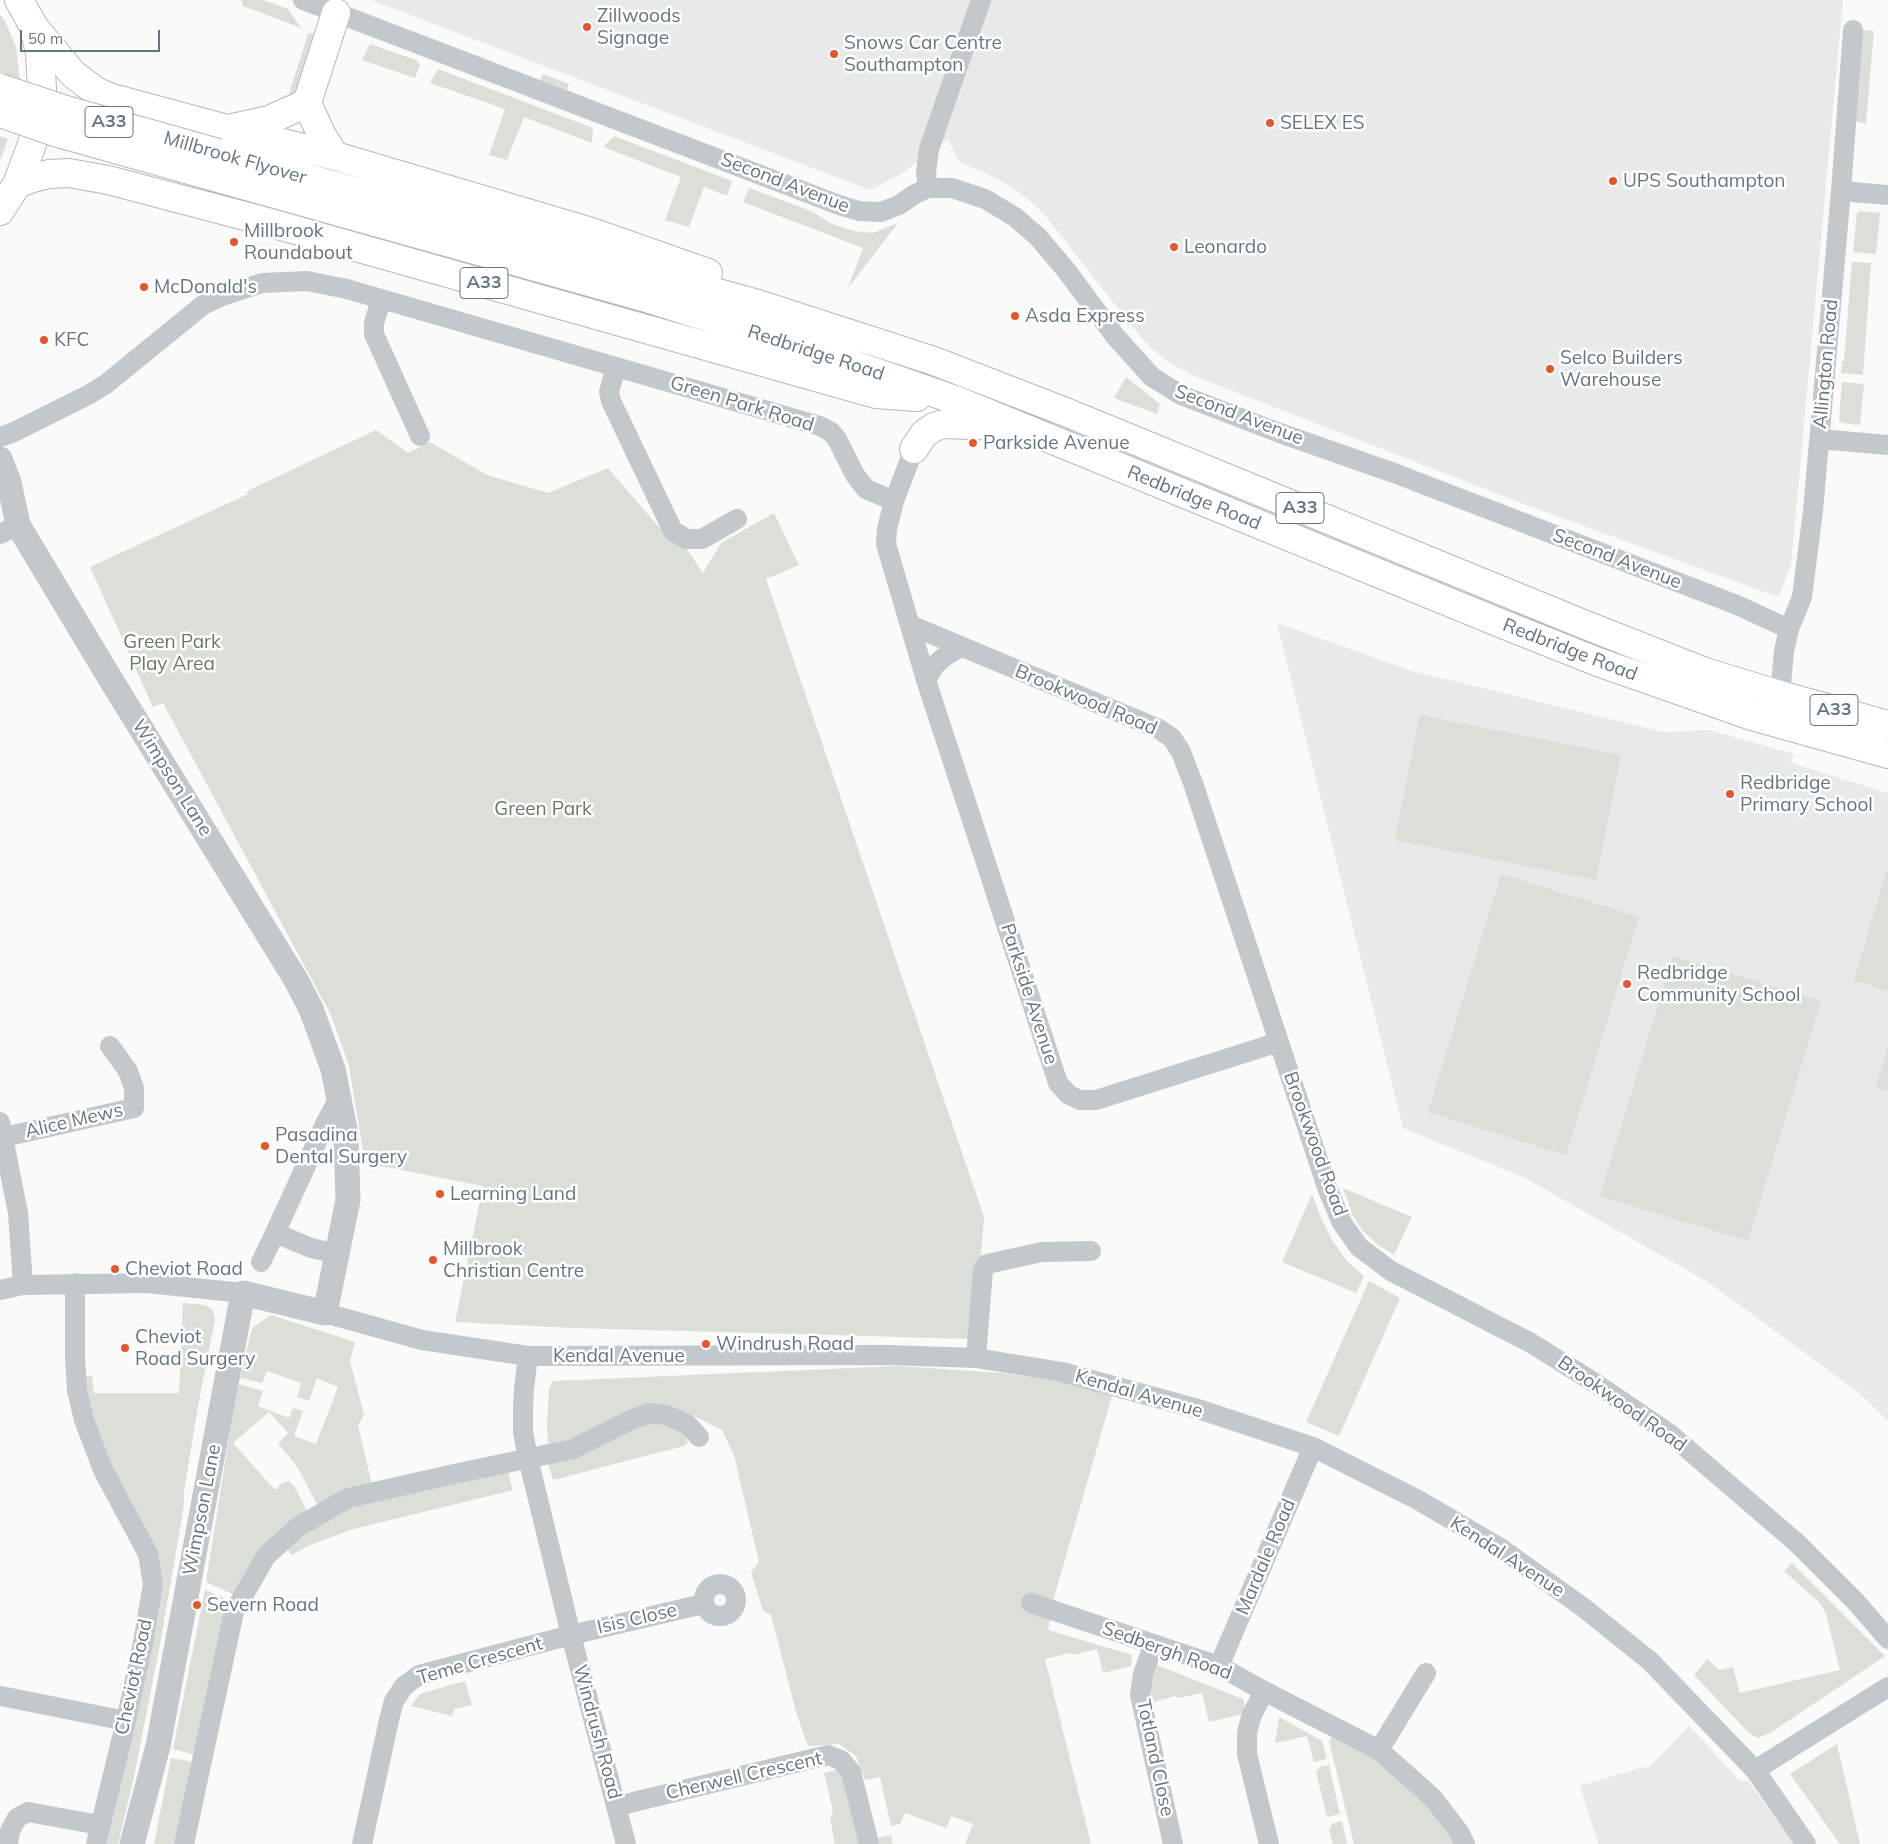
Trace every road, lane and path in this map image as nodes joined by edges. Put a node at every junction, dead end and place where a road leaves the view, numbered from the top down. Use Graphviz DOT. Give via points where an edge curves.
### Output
graph roads {
  1 [pos="19,0"];
  2 [pos="303,0"];
  3 [pos="981,0"];
  4 [pos="336,12"];
  5 [pos="34,27"];
  6 [pos="1854,30"];
  7 [pos="0,88"];
  8 [pos="307,103"];
  9 [pos="0,113"];
  10 [pos="219,153"];
  11 [pos="335,156"];
  12 [pos="17,184"];
  13 [pos="928,188"];
  14 [pos="1841,191"];
  15 [pos="1888,195"];
  16 [pos="0,211"];
  17 [pos="469,236"];
  18 [pos="381,300"];
  19 [pos="820,324"];
  20 [pos="616,367"];
  21 [pos="876,394"];
  22 [pos="958,401"];
  23 [pos="1024,428"];
  24 [pos="420,436"];
  25 [pos="0,437"];
  26 [pos="1820,439"];
  27 [pos="1888,445"];
  28 [pos="914,449"];
  29 [pos="0,459"];
  30 [pos="894,501"];
  31 [pos="737,519"];
  32 [pos="9,530"];
  33 [pos="910,625"];
  34 [pos="1789,629"];
  35 [pos="961,647"];
  36 [pos="926,680"];
  37 [pos="1780,695"];
  38 [pos="1888,725"];
  39 [pos="1888,754"];
  40 [pos="1279,1042"];
  41 [pos="110,1046"];
  42 [pos="338,1100"];
  43 [pos="2,1130"];
  44 [pos="275,1234"];
  45 [pos="1091,1251"];
  46 [pos="338,1254"];
  47 [pos="261,1262"];
  48 [pos="75,1283"];
  49 [pos="23,1285"];
  50 [pos="0,1290"];
  51 [pos="243,1293"];
  52 [pos="325,1313"];
  53 [pos="528,1356"];
  54 [pos="976,1358"];
  55 [pos="699,1437"];
  56 [pos="1312,1447"];
  57 [pos="528,1458"];
  58 [pos="1031,1603"];
  59 [pos="703,1604"];
  60 [pos="571,1635"];
  61 [pos="1888,1640"];
  62 [pos="1154,1644"];
  63 [pos="1219,1666"];
  64 [pos="1426,1673"];
  65 [pos="1888,1686"];
  66 [pos="1264,1691"];
  67 [pos="1,1696"];
  68 [pos="126,1721"];
  69 [pos="1379,1750"];
  70 [pos="1755,1770"];
  71 [pos="616,1806"];
  72 [pos="98,1835"];
  73 [pos="8,1844"];
  74 [pos="132,1844"];
  75 [pos="184,1844"];
  76 [pos="362,1844"];
  77 [pos="626,1844"];
  78 [pos="869,1844"];
  79 [pos="1173,1844"];
  80 [pos="1269,1844"];
  81 [pos="1465,1844"];
  82 [pos="1806,1844"];
  1 -- 5 [label="main road"];
  2 -- 4 [label="street, Second Avenue"];
  3 -- 13 [label="street" via="929,149"];
  4 -- 8 [label="main road"];
  4 -- 13 [label="street, Second Avenue" via="859,211 881,212"];
  5 -- 10 [label="main road, A33" via="73,74 96,92"];
  5 -- 12 [label="main road" via="42,75 40,110 32,147"];
  6 -- 14 [label="street, Allington Road"];
  7 -- 10 [label="main road, Millbrook Flyover / A33, bridge"];
  8 -- 10 [label="main road" via="269,120"];
  8 -- 11 [label="main road"];
  9 -- 10 [label="main road, Millbrook Flyover / A33, bridge" via="55,132"];
  10 -- 11 [label="main road, A33"];
  10 -- 17 [label="main road, Millbrook Flyover / A33"];
  11 -- 19 [label="main road, A33" via="609,238 753,288"];
  12 -- 16 [label="main road"];
  12 -- 21 [label="main road, A33" via="49,174 108,180"];
  13 -- 34 [label="street, Second Avenue" via="960,190 985,199 1015,217 1038,237 1114,336 1152,378 1181,395 1728,601"];
  14 -- 15 [label="street"];
  14 -- 26 [label="street, Allington Road"];
  17 -- 19 [label="main road, Redbridge Road / A33" via="761,305"];
  17 -- 22 [label="main road, Redbridge Road / A33"];
  18 -- 20 [label="street, Green Park Road"];
  18 -- 24 [label="street" via="374,334"];
  18 -- 25 [label="street, Green Park Road" via="307,281 262,283 240,288 204,305 118,376 90,394"];
  19 -- 37 [label="main road, Redbridge Road / A33" via="934,361 1600,631 1705,672"];
  20 -- 30 [label="street, Green Park Road" via="820,426 832,432 837,439 860,483 869,491"];
  20 -- 31 [label="street" via="609,392 611,401 673,531 687,539 702,539"];
  21 -- 22 [label="main road, A33"];
  21 -- 28 [label="main road" via="908,412 915,432"];
  22 -- 23 [label="main road, Redbridge Road / A33"];
  23 -- 28 [label="main road" via="944,424 924,434"];
  23 -- 39 [label="main road, Redbridge Road / A33" via="1598,662 1752,716"];
  26 -- 27 [label="street"];
  26 -- 34 [label="street, Allington Road" via="1802,598"];
  28 -- 30 [label="street, Parkside Avenue"];
  29 -- 32 [label="street, Wimpson Lane" via="8,482"];
  30 -- 33 [label="street, Parkside Avenue" via="886,544"];
  32 -- 42 [label="street, Wimpson Lane" via="108,675 296,980 323,1039 333,1069"];
  33 -- 35 [label="street, Brookwood Road"];
  33 -- 36 [label="street, Parkside Avenue"];
  34 -- 37 [label="street, Allington Road"];
  35 -- 36 [label="street" via="935,664"];
  35 -- 40 [label="street, Brookwood Road" via="1172,738 1193,784"];
  36 -- 40 [label="street, Parkside Avenue" via="1058,1083 1069,1095 1080,1100 1096,1100"];
  37 -- 38 [label="main road, Redbridge Road / A33"];
  40 -- 61 [label="street, Brookwood Road" via="1328,1190 1342,1223 1358,1247 1391,1271 1532,1343 1670,1434 1797,1543 1856,1602"];
  41 -- 43 [label="street, Alice Mews" via="128,1071 134,1088 134,1108"];
  42 -- 44 [label="street"];
  42 -- 46 [label="street, Wimpson Lane" via="346,1134 348,1200"];
  43 -- 49 [label="street" via="18,1213"];
  44 -- 46 [label="street"];
  44 -- 47 [label="street"];
  45 -- 54 [label="street" via="1042,1252 987,1264 983,1270"];
  46 -- 52 [label="street, Wimpson Lane"];
  48 -- 49 [label="street"];
  48 -- 51 [label="street" via="147,1283"];
  48 -- 68 [label="street, Cheviot Road" via="75,1356 84,1420 103,1470 148,1554 153,1584"];
  49 -- 50 [label="street"];
  51 -- 52 [label="street"];
  51 -- 74 [label="street, Wimpson Lane" via="158,1746"];
  52 -- 53 [label="street, Kendal Avenue" via="422,1340"];
  53 -- 54 [label="street, Kendal Avenue" via="889,1355"];
  53 -- 57 [label="street, Windrush Road" via="523,1432"];
  54 -- 56 [label="street, Kendal Avenue" via="1071,1374 1198,1409"];
  55 -- 57 [label="street" via="687,1424 666,1415 650,1413 573,1449"];
  56 -- 63 [label="street, Mardale Road"];
  56 -- 70 [label="street, Kendal Avenue" via="1418,1500 1502,1549 1584,1608 1650,1661"];
  57 -- 60 [label="street, Windrush Road"];
  57 -- 75 [label="street" via="348,1498 298,1527 266,1556 234,1612"];
  58 -- 62 [label="street, Sedbergh Road"];
  59 -- 60 [label="street, Isis Close"];
  60 -- 71 [label="street, Windrush Road"];
  60 -- 76 [label="street, Teme Crescent" via="420,1675 404,1686 394,1701 388,1720"];
  62 -- 63 [label="street, Sedbergh Road"];
  62 -- 79 [label="street, Totland Close" via="1143,1674 1140,1695"];
  63 -- 66 [label="street, Sedbergh Road"];
  64 -- 69 [label="street"];
  65 -- 70 [label="street"];
  66 -- 69 [label="street, Sedbergh Road"];
  66 -- 80 [label="street" via="1251,1718 1247,1754"];
  67 -- 68 [label="street"];
  68 -- 72 [label="street, Cheviot Road"];
  69 -- 81 [label="street, Sedbergh Road" via="1433,1798"];
  70 -- 82 [label="street, Kendal Avenue"];
  71 -- 77 [label="street, Windrush Road"];
  71 -- 78 [label="street, Cherwell Crescent" via="828,1755 841,1760 851,1772"];
  72 -- 73 [label="street" via="28,1812 17,1818"];
}
